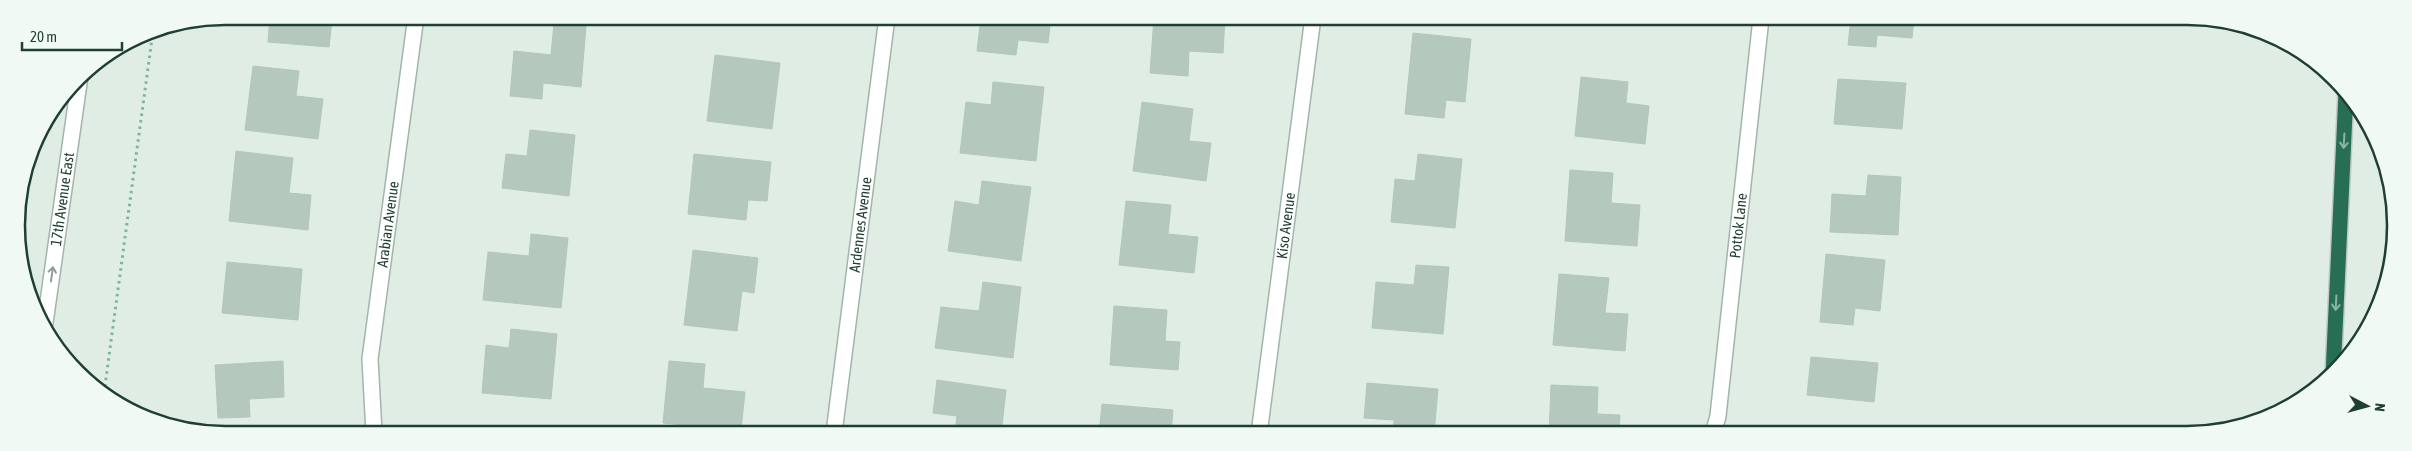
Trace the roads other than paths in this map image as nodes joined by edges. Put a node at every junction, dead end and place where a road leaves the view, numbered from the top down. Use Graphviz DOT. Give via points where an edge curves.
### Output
graph roads {
  1 [pos="415,25"];
  2 [pos="886,25"];
  3 [pos="1312,25"];
  4 [pos="1760,25"];
  5 [pos="78,90"];
  6 [pos="2346,102"];
  7 [pos="46,314"];
  8 [pos="2334,361"];
  9 [pos="374,426"];
  10 [pos="835,426"];
  11 [pos="1260,426"];
  12 [pos="1715,426"];
  1 -- 9 [label="street, Arabian Avenue" via="370,359"];
  2 -- 10 [label="street, Ardennes Avenue"];
  3 -- 11 [label="street, Kiso Avenue"];
  4 -- 12 [label="street, Pottok Lane"];
  7 -- 5 [label="street, 17th Avenue East, one-way"];
  6 -- 8 [label="highway, one-way"];
}
